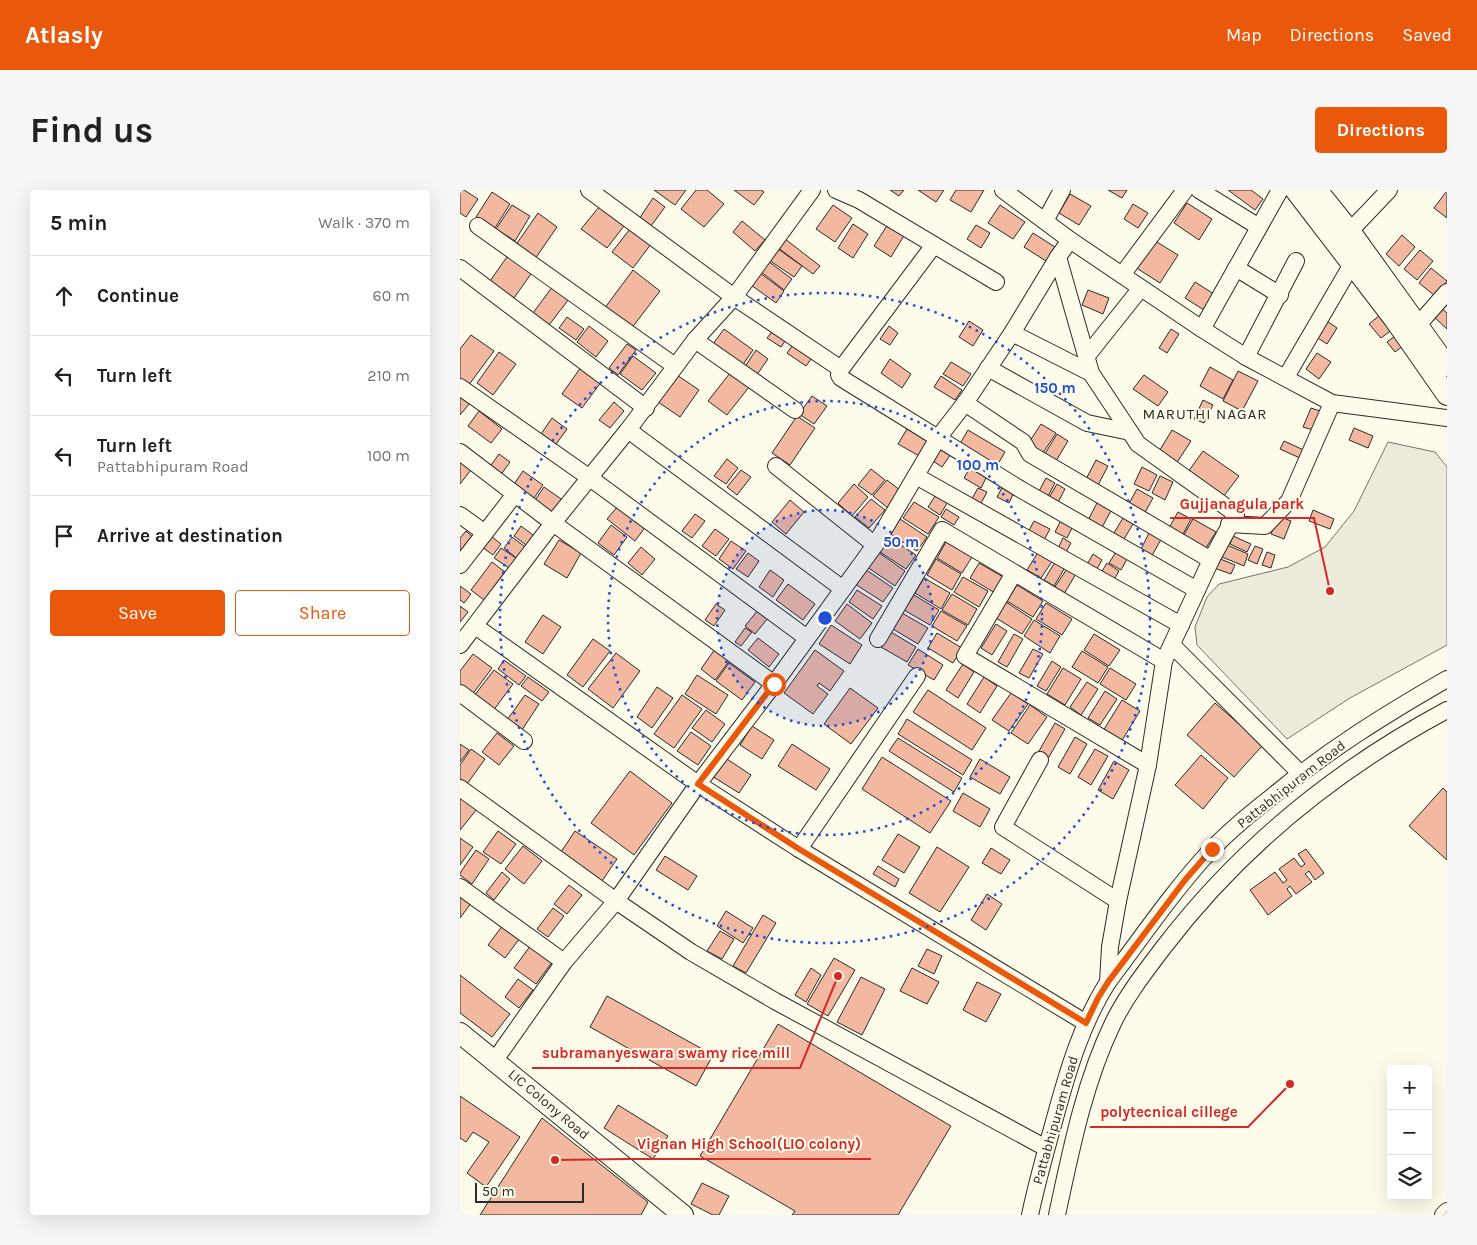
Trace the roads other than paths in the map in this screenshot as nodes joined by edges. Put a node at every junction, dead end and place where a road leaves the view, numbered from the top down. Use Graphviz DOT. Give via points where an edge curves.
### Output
graph roads {
  1 [pos="589,190"];
  2 [pos="812,190"];
  3 [pos="836,190"];
  4 [pos="1003,190"];
  5 [pos="1062,190"];
  6 [pos="1185,190"];
  7 [pos="1199,190"];
  8 [pos="1280,190"];
  9 [pos="1295,190"];
  10 [pos="1317,190"];
  11 [pos="1389,190"];
  12 [pos="862,195"];
  13 [pos="1045,221"];
  14 [pos="478,226"];
  15 [pos="1259,227"];
  16 [pos="1350,231"];
  17 [pos="1070,240"];
  18 [pos="934,245"];
  19 [pos="1058,257"];
  20 [pos="1296,261"];
  21 [pos="1352,264"];
  22 [pos="460,268"];
  23 [pos="1236,268"];
  24 [pos="1122,275"];
  25 [pos="996,282"];
  26 [pos="1142,288"];
  27 [pos="1447,292"];
  28 [pos="1280,295"];
  29 [pos="734,297"];
  30 [pos="1418,325"];
  31 [pos="1202,329"];
  32 [pos="1012,332"];
  33 [pos="695,340"];
  34 [pos="1086,357"];
  35 [pos="1246,357"];
  36 [pos="675,366"];
  37 [pos="1447,366"];
  38 [pos="988,368"];
  39 [pos="841,369"];
  40 [pos="1090,373"];
  41 [pos="1286,378"];
  42 [pos="460,387"];
  43 [pos="1447,394"];
  44 [pos="965,403"];
  45 [pos="1332,403"];
  46 [pos="646,408"];
  47 [pos="795,410"];
  48 [pos="1447,418"];
  49 [pos="628,430"];
  50 [pos="1130,432"];
  51 [pos="938,438"];
  52 [pos="460,452"];
  53 [pos="776,466"];
  54 [pos="916,476"];
  55 [pos="590,478"];
  56 [pos="515,494"];
  57 [pos="460,515"];
  58 [pos="553,523"];
  59 [pos="1230,524"];
  60 [pos="484,534"];
  61 [pos="875,545"];
  62 [pos="1211,560"];
  63 [pos="460,565"];
  64 [pos="1014,573"];
  65 [pos="843,589"];
  66 [pos="1197,590"];
  67 [pos="1181,625"];
  68 [pos="474,626"];
  69 [pos="807,638"];
  70 [pos="878,639"];
  71 [pos="460,644"];
  72 [pos="1172,645"];
  73 [pos="1164,661"];
  74 [pos="917,676"];
  75 [pos="1447,679"];
  76 [pos="774,684"];
  77 [pos="460,693"];
  78 [pos="1447,710"];
  79 [pos="524,741"];
  80 [pos="1040,760"];
  81 [pos="1148,765"];
  82 [pos="1300,773"];
  83 [pos="698,784"];
  84 [pos="460,788"];
  85 [pos="799,849"];
  86 [pos="460,887"];
  87 [pos="1118,900"];
  88 [pos="616,901"];
  89 [pos="564,962"];
  90 [pos="1108,982"];
  91 [pos="1086,1023"];
  92 [pos="460,1033"];
  93 [pos="495,1060"];
  94 [pos="1046,1148"];
  95 [pos="1447,1211"];
  96 [pos="683,1215"];
  97 [pos="1030,1215"];
  98 [pos="1057,1215"];
  99 [pos="1443,1215"];
  1 -- 29 [label="street"];
  2 -- 29 [label="street"];
  3 -- 12 [label="street"];
  4 -- 13 [label="street"];
  5 -- 13 [label="street"];
  6 -- 24 [label="street"];
  7 -- 15 [label="street"];
  8 -- 15 [label="street"];
  9 -- 21 [label="main road"];
  10 -- 16 [label="main road"];
  11 -- 16 [label="street"];
  12 -- 18 [label="street"];
  13 -- 17 [label="street"];
  14 -- 36 [label="street"];
  15 -- 23 [label="street"];
  16 -- 30 [label="main road"];
  17 -- 19 [label="street"];
  17 -- 24 [label="street"];
  18 -- 25 [label="street"];
  18 -- 39 [label="street"];
  19 -- 32 [label="street"];
  19 -- 34 [label="street"];
  20 -- 28 [label="street"];
  21 -- 41 [label="street"];
  21 -- 43 [label="main road"];
  22 -- 46 [label="street"];
  23 -- 28 [label="street"];
  23 -- 31 [label="street"];
  24 -- 26 [label="street"];
  26 -- 31 [label="street"];
  26 -- 34 [label="street"];
  27 -- 30 [label="street"];
  28 -- 35 [label="street"];
  29 -- 33 [label="street"];
  29 -- 39 [label="street"];
  30 -- 37 [label="main road"];
  31 -- 35 [label="street"];
  32 -- 38 [label="street"];
  32 -- 40 [label="street"];
  33 -- 36 [label="street"];
  33 -- 47 [label="street"];
  34 -- 40 [label="street"];
  35 -- 41 [label="street"];
  36 -- 46 [label="street"];
  38 -- 44 [label="street"];
  38 -- 50 [label="street" via="1087,423"];
  39 -- 51 [label="street" via="841,378"];
  40 -- 50 [label="street"];
  41 -- 45 [label="street"];
  42 -- 55 [label="street"];
  44 -- 51 [label="street"];
  44 -- 62 [label="street" via="1023,442 1030,454"];
  45 -- 48 [label="street"];
  45 -- 59 [label="street" via="1290,501 1265,526"];
  46 -- 49 [label="street"];
  49 -- 55 [label="street"];
  49 -- 65 [label="street"];
  50 -- 59 [label="street" via="1138,444 1236,514"];
  51 -- 54 [label="street"];
  51 -- 66 [label="street"];
  52 -- 56 [label="street"];
  53 -- 61 [label="street"];
  54 -- 61 [label="street"];
  54 -- 67 [label="street"];
  55 -- 58 [label="street"];
  55 -- 69 [label="street"];
  56 -- 58 [label="street"];
  56 -- 60 [label="street"];
  57 -- 60 [label="street"];
  58 -- 68 [label="street"];
  58 -- 76 [label="street"];
  59 -- 62 [label="street"];
  60 -- 63 [label="street"];
  61 -- 65 [label="street"];
  62 -- 66 [label="street"];
  64 -- 70 [label="street" via="942,530"];
  64 -- 73 [label="street"];
  64 -- 81 [label="street" via="965,656"];
  65 -- 69 [label="street"];
  66 -- 67 [label="street"];
  67 -- 72 [label="street"];
  68 -- 71 [label="street"];
  68 -- 83 [label="street"];
  69 -- 76 [label="street"];
  72 -- 73 [label="street"];
  72 -- 82 [label="street"];
  73 -- 81 [label="street"];
  74 -- 85 [label="street"];
  75 -- 82 [label="street, Pattabhipuram Road" via="1379,718"];
  76 -- 83 [label="street"];
  77 -- 79 [label="street"];
  78 -- 98 [label="street, Pattabhipuram Road" via="1361,761 1274,828 1226,873 1166,944 1125,1001 1103,1047 1084,1099"];
  80 -- 87 [label="street" via="1003,827"];
  81 -- 87 [label="street"];
  82 -- 90 [label="street, Pattabhipuram Road" via="1212,849"];
  83 -- 85 [label="street"];
  83 -- 88 [label="street"];
  84 -- 88 [label="street"];
  85 -- 91 [label="street"];
  86 -- 89 [label="street"];
  87 -- 90 [label="street"];
  88 -- 89 [label="street"];
  88 -- 94 [label="street" via="691,952 775,1002"];
  89 -- 93 [label="street"];
  90 -- 91 [label="street, Pattabhipuram Road"];
  91 -- 94 [label="street, Pattabhipuram Road"];
  92 -- 93 [label="main road, LIC Colony Road"];
  93 -- 96 [label="main road, LIC Colony Road"];
  94 -- 97 [label="street, Pattabhipuram Road"];
  95 -- 99 [label="street"];
}
